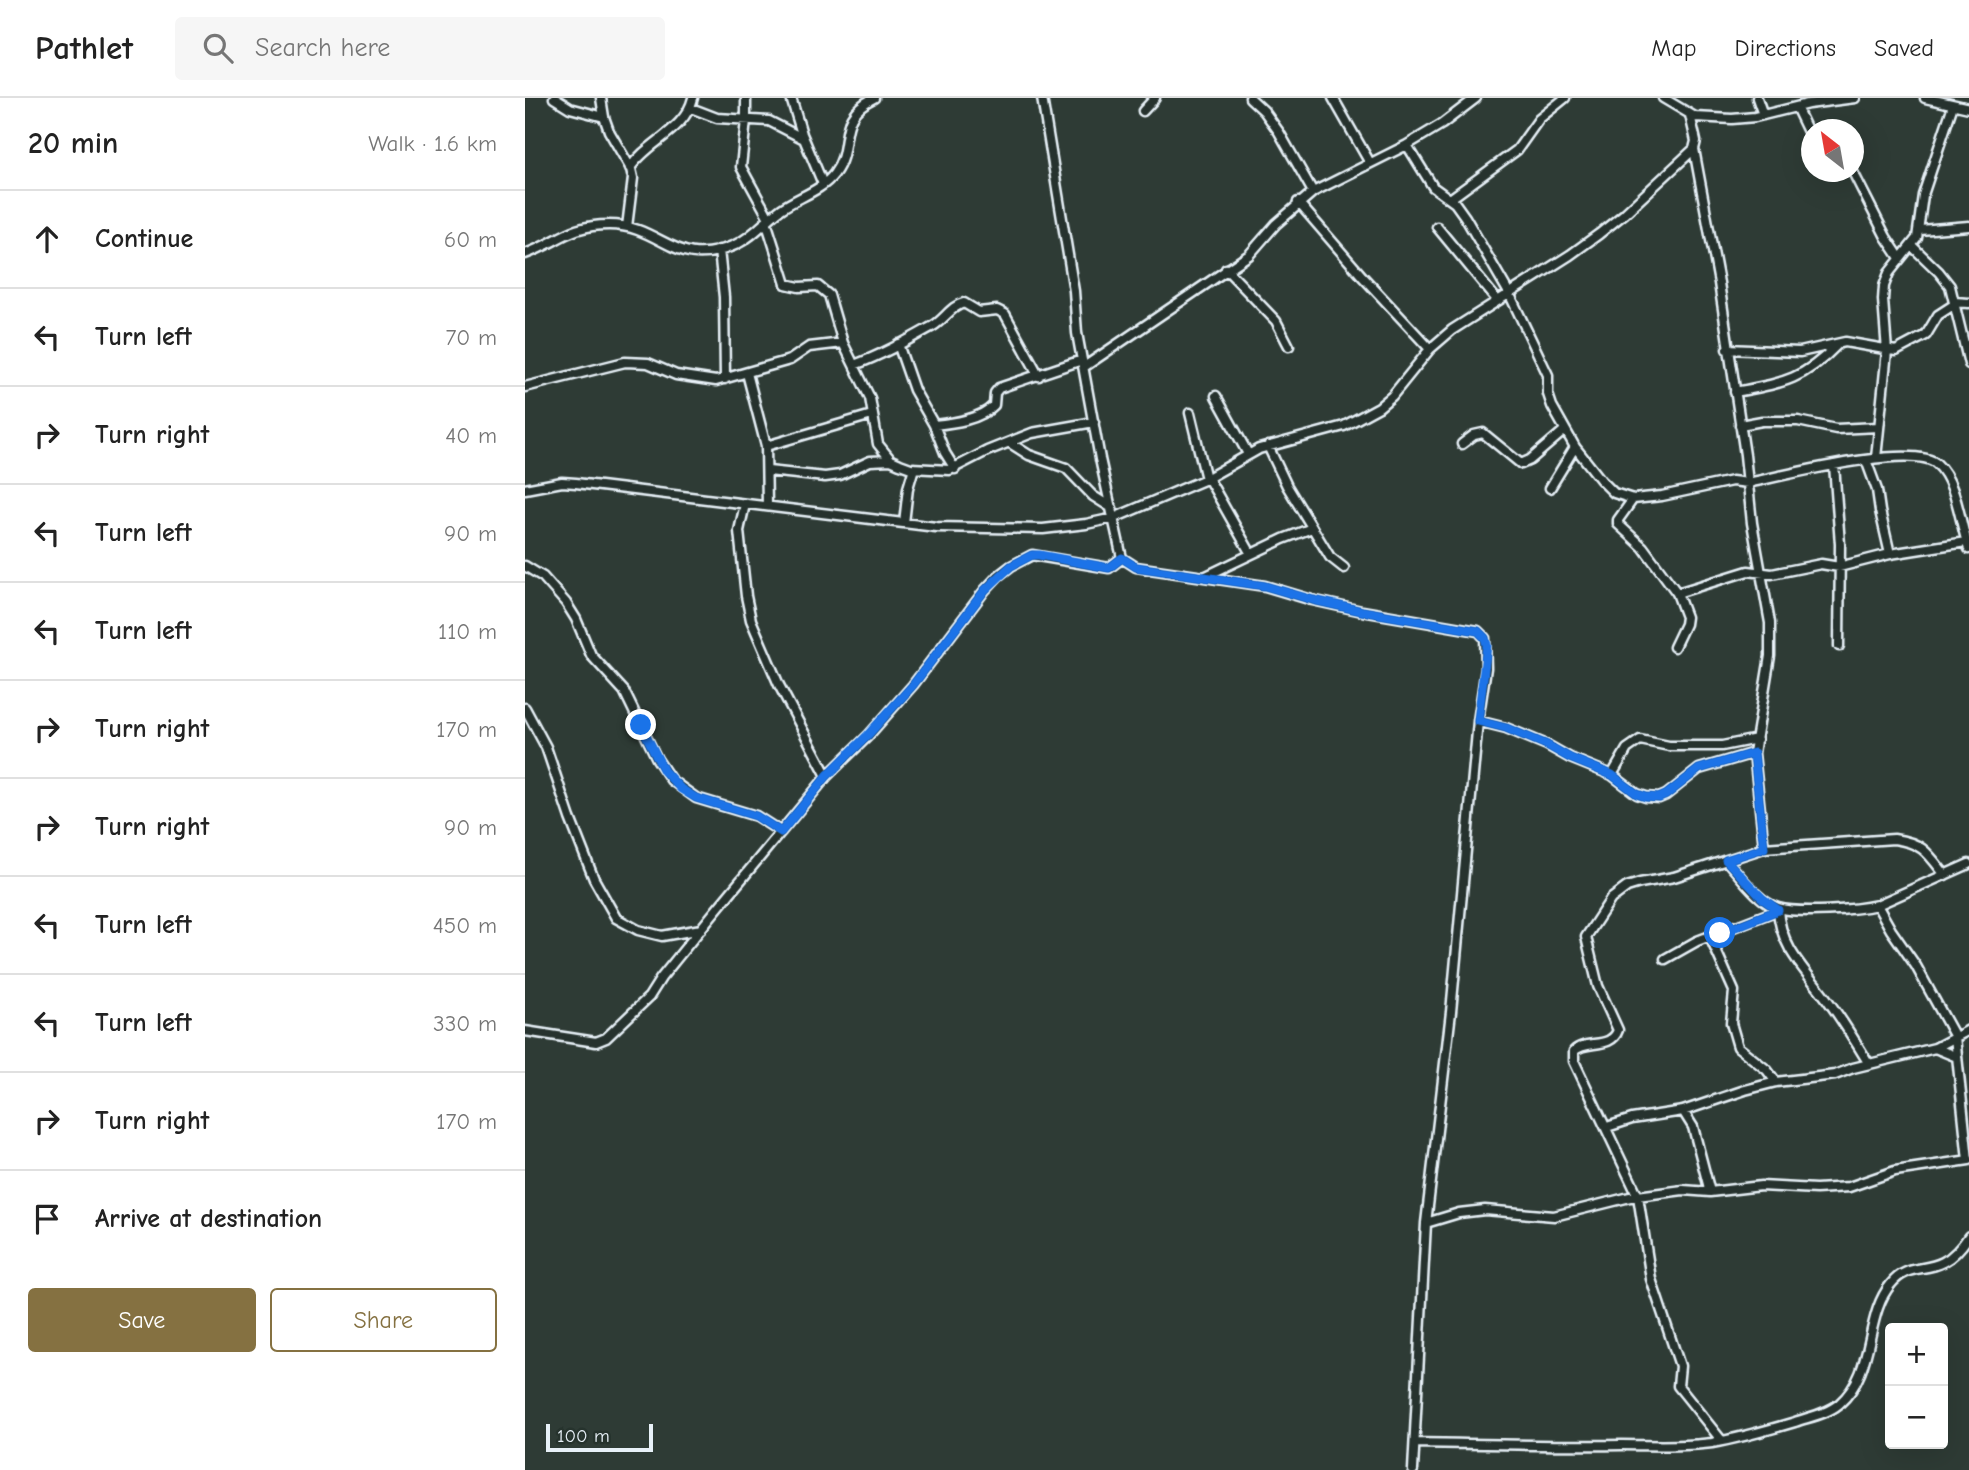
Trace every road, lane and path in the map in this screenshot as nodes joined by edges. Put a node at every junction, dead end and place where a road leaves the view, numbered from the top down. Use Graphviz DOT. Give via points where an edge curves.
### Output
graph roads {
  1 [pos="554,98"];
  2 [pos="601,98"];
  3 [pos="693,98"];
  4 [pos="746,98"];
  5 [pos="791,98"];
  6 [pos="874,98"];
  7 [pos="1042,98"];
  8 [pos="1155,98"];
  9 [pos="1250,98"];
  10 [pos="1333,98"];
  11 [pos="1476,98"];
  12 [pos="1566,98"];
  13 [pos="1663,98"];
  14 [pos="1757,98"];
  15 [pos="1855,98"];
  16 [pos="1925,98"];
  17 [pos="1836,100"];
  18 [pos="1946,102"];
  19 [pos="1796,107"];
  20 [pos="691,108"];
  21 [pos="1969,108"];
  22 [pos="1143,111"];
  23 [pos="1690,115"];
  24 [pos="1763,115"];
  25 [pos="604,117"];
  26 [pos="1802,119"];
  27 [pos="746,120"];
  28 [pos="804,139"];
  29 [pos="1407,145"];
  30 [pos="1694,149"];
  31 [pos="1370,163"];
  32 [pos="630,168"];
  33 [pos="1858,182"];
  34 [pos="824,184"];
  35 [pos="1313,192"];
  36 [pos="1450,199"];
  37 [pos="1298,202"];
  38 [pos="767,220"];
  39 [pos="627,226"];
  40 [pos="1969,226"];
  41 [pos="1437,227"];
  42 [pos="1920,230"];
  43 [pos="1912,246"];
  44 [pos="719,250"];
  45 [pos="525,254"];
  46 [pos="1900,258"];
  47 [pos="1226,269"];
  48 [pos="1509,293"];
  49 [pos="1497,300"];
  50 [pos="1954,303"];
  51 [pos="1969,303"];
  52 [pos="843,342"];
  53 [pos="1838,343"];
  54 [pos="898,344"];
  55 [pos="1289,346"];
  56 [pos="1727,348"];
  57 [pos="1430,349"];
  58 [pos="1887,351"];
  59 [pos="1083,364"];
  60 [pos="1969,364"];
  61 [pos="854,365"];
  62 [pos="747,373"];
  63 [pos="1039,376"];
  64 [pos="725,379"];
  65 [pos="525,387"];
  66 [pos="1735,392"];
  67 [pos="1216,396"];
  68 [pos="1190,413"];
  69 [pos="872,415"];
  70 [pos="1094,422"];
  71 [pos="934,425"];
  72 [pos="1740,425"];
  73 [pos="1878,427"];
  74 [pos="1565,430"];
  75 [pos="1010,443"];
  76 [pos="1462,444"];
  77 [pos="766,446"];
  78 [pos="1268,446"];
  79 [pos="1575,447"];
  80 [pos="1248,454"];
  81 [pos="1876,458"];
  82 [pos="891,460"];
  83 [pos="1866,460"];
  84 [pos="1835,465"];
  85 [pos="914,468"];
  86 [pos="955,469"];
  87 [pos="768,471"];
  88 [pos="1207,478"];
  89 [pos="1748,483"];
  90 [pos="1549,488"];
  91 [pos="525,489"];
  92 [pos="1633,499"];
  93 [pos="745,504"];
  94 [pos="767,506"];
  95 [pos="1112,508"];
  96 [pos="1969,508"];
  97 [pos="1959,511"];
  98 [pos="1114,518"];
  99 [pos="904,523"];
  100 [pos="1312,528"];
  101 [pos="1968,546"];
  102 [pos="1251,554"];
  103 [pos="1890,554"];
  104 [pos="1122,558"];
  105 [pos="525,566"];
  106 [pos="1839,567"];
  107 [pos="1344,568"];
  108 [pos="1762,572"];
  109 [pos="1206,576"];
  110 [pos="1677,593"];
  111 [pos="1839,646"];
  112 [pos="1674,647"];
  113 [pos="525,708"];
  114 [pos="1478,721"];
  115 [pos="1756,739"];
  116 [pos="1754,753"];
  117 [pos="1612,775"];
  118 [pos="827,776"];
  119 [pos="781,832"];
  120 [pos="1764,848"];
  121 [pos="1726,860"];
  122 [pos="1969,864"];
  123 [pos="1945,876"];
  124 [pos="1877,905"];
  125 [pos="1778,909"];
  126 [pos="701,929"];
  127 [pos="1710,937"];
  128 [pos="1665,959"];
  129 [pos="1969,1030"];
  130 [pos="525,1031"];
  131 [pos="1955,1037"];
  132 [pos="1935,1048"];
  133 [pos="1957,1057"];
  134 [pos="1869,1064"];
  135 [pos="1776,1082"];
  136 [pos="1683,1111"];
  137 [pos="1607,1127"];
  138 [pos="1968,1160"];
  139 [pos="1710,1192"];
  140 [pos="1638,1196"];
  141 [pos="1426,1223"];
  142 [pos="1969,1236"];
  143 [pos="1722,1441"];
  144 [pos="1415,1443"];
  145 [pos="1413,1470"];
  1 -- 25 [label="street" via="570,108"];
  2 -- 25 [label="street"];
  3 -- 20 [label="street"];
  4 -- 27 [label="street"];
  5 -- 28 [label="street"];
  6 -- 34 [label="street" via="851,117 840,164"];
  7 -- 59 [label="street"];
  8 -- 22 [label="street"];
  9 -- 35 [label="street" via="1279,132"];
  10 -- 31 [label="street"];
  11 -- 29 [label="street"];
  12 -- 36 [label="street" via="1539,119 1517,150"];
  13 -- 23 [label="street"];
  14 -- 24 [label="street"];
  15 -- 17 [label="street"];
  16 -- 18 [label="street"];
  17 -- 19 [label="street"];
  18 -- 21 [label="street"];
  18 -- 42 [label="street" via="1923,195"];
  19 -- 24 [label="street"];
  19 -- 26 [label="street"];
  20 -- 27 [label="street" via="717,118"];
  20 -- 32 [label="street" via="681,123 639,155"];
  23 -- 24 [label="street" via="1732,119"];
  23 -- 30 [label="street"];
  25 -- 32 [label="street"];
  27 -- 28 [label="street" via="769,121"];
  27 -- 38 [label="street" via="741,167"];
  28 -- 34 [label="street"];
  29 -- 31 [label="street"];
  29 -- 36 [label="street" via="1433,187"];
  30 -- 48 [label="street" via="1607,227"];
  30 -- 56 [label="street"];
  31 -- 35 [label="street"];
  32 -- 39 [label="street" via="633,178"];
  33 -- 46 [label="street"];
  34 -- 38 [label="street"];
  35 -- 37 [label="street"];
  36 -- 48 [label="street" via="1465,216"];
  37 -- 47 [label="street" via="1249,255"];
  37 -- 57 [label="street"];
  38 -- 44 [label="street" via="745,239"];
  38 -- 52 [label="street" via="784,281 789,286 824,289"];
  39 -- 44 [label="street" via="683,253"];
  39 -- 45 [label="street" via="579,228"];
  40 -- 42 [label="street"];
  41 -- 49 [label="street"];
  42 -- 43 [label="street"];
  43 -- 46 [label="street"];
  43 -- 50 [label="street" via="1945,279"];
  44 -- 64 [label="street" via="725,297"];
  46 -- 58 [label="street" via="1884,286"];
  47 -- 55 [label="street" via="1276,321"];
  47 -- 59 [label="street"];
  48 -- 49 [label="street"];
  48 -- 74 [label="street" via="1548,375 1548,398"];
  49 -- 57 [label="street"];
  50 -- 51 [label="street"];
  50 -- 58 [label="street" via="1917,341"];
  50 -- 60 [label="street"];
  52 -- 61 [label="street"];
  52 -- 62 [label="street" via="810,347 790,360"];
  53 -- 56 [label="street" via="1800,352"];
  53 -- 58 [label="street"];
  53 -- 66 [label="street" via="1816,366 1795,378"];
  54 -- 61 [label="street"];
  54 -- 63 [label="street" via="964,303 979,313 997,310 1005,314"];
  54 -- 71 [label="street" via="914,390"];
  56 -- 66 [label="street"];
  57 -- 78 [label="street" via="1392,396 1360,419"];
  58 -- 73 [label="street"];
  59 -- 63 [label="street"];
  59 -- 70 [label="street"];
  61 -- 69 [label="street" via="870,398"];
  62 -- 64 [label="street"];
  62 -- 77 [label="street"];
  63 -- 71 [label="street" via="997,390 993,405 982,414"];
  64 -- 65 [label="street" via="695,379 648,363 625,362"];
  66 -- 72 [label="street"];
  67 -- 80 [label="street"];
  68 -- 88 [label="street"];
  69 -- 77 [label="street"];
  69 -- 82 [label="street" via="878,444"];
  70 -- 75 [label="street" via="1044,430"];
  70 -- 95 [label="street"];
  71 -- 86 [label="street"];
  72 -- 73 [label="street" via="1798,421 1836,429"];
  72 -- 89 [label="street"];
  73 -- 81 [label="street"];
  74 -- 76 [label="street" via="1521,464 1483,433"];
  74 -- 79 [label="street"];
  75 -- 86 [label="street"];
  75 -- 95 [label="street" via="1066,468"];
  77 -- 87 [label="street"];
  78 -- 80 [label="street"];
  78 -- 100 [label="street"];
  79 -- 90 [label="street"];
  79 -- 92 [label="street" via="1607,487"];
  80 -- 88 [label="street"];
  81 -- 83 [label="street"];
  81 -- 97 [label="street" via="1921,457 1937,464"];
  82 -- 85 [label="street"];
  82 -- 87 [label="street" via="870,461 825,477"];
  83 -- 84 [label="street"];
  83 -- 103 [label="street"];
  84 -- 89 [label="street"];
  84 -- 106 [label="street"];
  85 -- 86 [label="street"];
  85 -- 99 [label="street"];
  87 -- 94 [label="street"];
  88 -- 98 [label="street"];
  88 -- 102 [label="street"];
  89 -- 92 [label="street" via="1732,481"];
  89 -- 108 [label="street"];
  91 -- 93 [label="street" via="562,482"];
  92 -- 110 [label="street" via="1618,524 1635,538"];
  93 -- 94 [label="street"];
  93 -- 118 [label="street" via="739,539 751,620"];
  94 -- 99 [label="street"];
  95 -- 98 [label="street"];
  96 -- 97 [label="street"];
  97 -- 101 [label="street"];
  98 -- 99 [label="street" via="1013,530"];
  98 -- 104 [label="street"];
  100 -- 102 [label="street"];
  100 -- 107 [label="street" via="1331,560"];
  101 -- 103 [label="street"];
  102 -- 109 [label="street"];
  103 -- 106 [label="street"];
  104 -- 109 [label="street" via="1136,567"];
  104 -- 118 [label="street" via="1109,568 1032,555 1011,566 985,590 887,715"];
  105 -- 119 [label="street" via="543,577 566,603 591,654 624,691 671,780 696,798 756,816"];
  106 -- 108 [label="street" via="1821,564"];
  106 -- 111 [label="street"];
  108 -- 110 [label="street" via="1748,571"];
  108 -- 115 [label="street" via="1772,639"];
  109 -- 114 [label="street" via="1478,631 1487,645"];
  110 -- 112 [label="street" via="1686,617"];
  113 -- 126 [label="street" via="546,747 594,879 616,918 662,936"];
  114 -- 117 [label="street" via="1530,738"];
  114 -- 141 [label="street"];
  115 -- 116 [label="street"];
  115 -- 117 [label="street" via="1722,746 1669,746 1640,740 1627,749"];
  116 -- 117 [label="street" via="1699,769 1659,798 1637,794"];
  116 -- 120 [label="street"];
  118 -- 119 [label="street"];
  119 -- 126 [label="street"];
  120 -- 121 [label="street"];
  120 -- 123 [label="street" via="1894,839 1914,842"];
  121 -- 125 [label="street"];
  121 -- 137 [label="street" via="1627,887 1611,899 1586,937 1598,986 1618,1030 1606,1042 1579,1046 1574,1060"];
  122 -- 123 [label="street"];
  123 -- 124 [label="street"];
  124 -- 125 [label="street" via="1842,910"];
  124 -- 131 [label="street"];
  125 -- 127 [label="street"];
  125 -- 134 [label="street" via="1781,932 1791,952"];
  126 -- 130 [label="street" via="649,997 606,1038 596,1042"];
  127 -- 128 [label="street"];
  127 -- 135 [label="street" via="1734,991 1731,1023 1738,1047"];
  129 -- 131 [label="street"];
  131 -- 132 [label="street"];
  131 -- 133 [label="street"];
  132 -- 133 [label="street"];
  132 -- 134 [label="street"];
  133 -- 138 [label="street"];
  134 -- 135 [label="street" via="1836,1075"];
  135 -- 136 [label="street"];
  136 -- 137 [label="street"];
  136 -- 139 [label="street" via="1693,1127"];
  137 -- 140 [label="street"];
  138 -- 139 [label="street" via="1895,1171 1849,1187 1761,1186"];
  139 -- 140 [label="street"];
  140 -- 141 [label="street" via="1553,1216 1485,1210"];
  140 -- 143 [label="street" via="1650,1271 1679,1366 1678,1386"];
  141 -- 144 [label="street"];
  142 -- 143 [label="street" via="1942,1262 1909,1269 1889,1286 1881,1298 1861,1370 1840,1404 1779,1427"];
  143 -- 144 [label="street" via="1658,1446"];
  144 -- 145 [label="street"];
}
